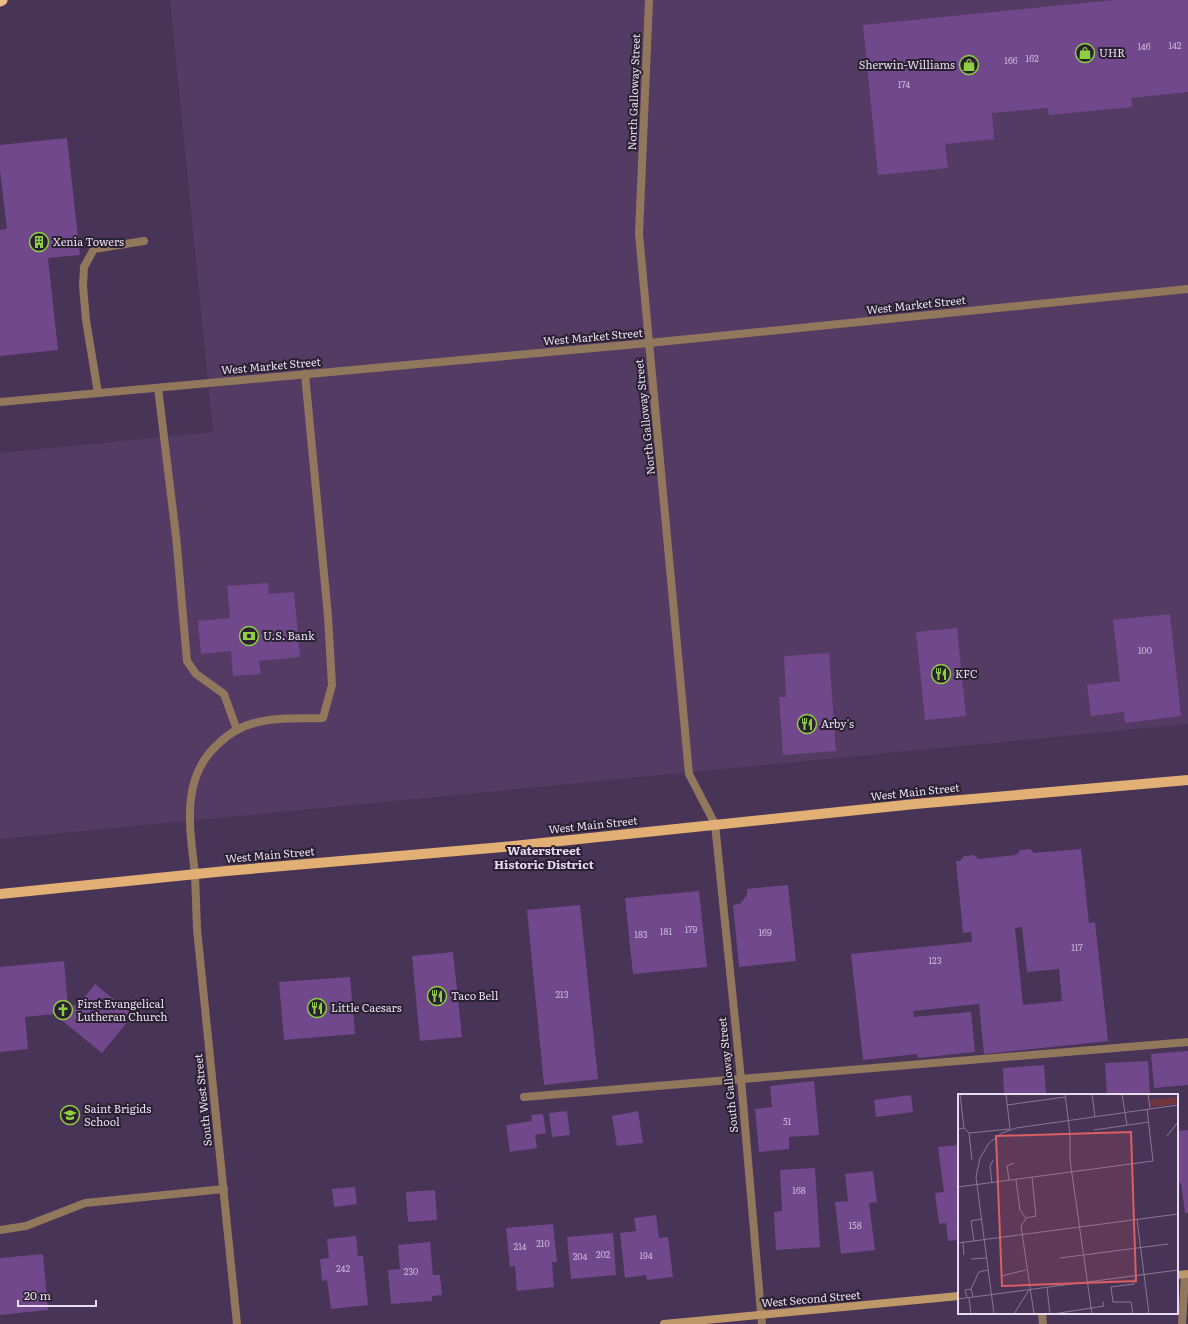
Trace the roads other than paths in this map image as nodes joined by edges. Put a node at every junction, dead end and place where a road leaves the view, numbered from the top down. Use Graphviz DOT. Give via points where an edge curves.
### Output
graph roads {
  1 [pos="649,0"];
  2 [pos="144,241"];
  3 [pos="1188,289"];
  4 [pos="649,343"];
  5 [pos="305,374"];
  6 [pos="158,388"];
  7 [pos="98,393"];
  8 [pos="0,402"];
  9 [pos="237,730"];
  10 [pos="1188,780"];
  11 [pos="715,824"];
  12 [pos="195,874"];
  13 [pos="0,894"];
  14 [pos="1188,1042"];
  15 [pos="741,1079"];
  16 [pos="524,1097"];
  17 [pos="224,1189"];
  18 [pos="0,1230"];
  19 [pos="1183,1275"];
  20 [pos="958,1296"];
  21 [pos="1042,1314"];
  22 [pos="761,1315"];
  23 [pos="237,1324"];
  24 [pos="664,1324"];
  25 [pos="762,1324"];
  26 [pos="1043,1324"];
  27 [pos="1182,1324"];
  1 -- 4 [label="street, North Galloway Street" via="639,234"];
  2 -- 7 [label="street" via="94,249 84,267 86,320"];
  3 -- 4 [label="street, West Market Street"];
  4 -- 5 [label="street, West Market Street"];
  4 -- 11 [label="street, North Galloway Street" via="689,774"];
  5 -- 6 [label="street, West Market Street"];
  5 -- 9 [label="street, South West Street" via="332,685 323,718 259,722"];
  6 -- 7 [label="street, West Market Street"];
  6 -- 9 [label="street" via="176,536 187,661 196,674 224,694"];
  7 -- 8 [label="street, West Market Street"];
  9 -- 12 [label="street, South West Street" via="206,754 194,780 189,802"];
  10 -- 11 [label="main road, West Main Street"];
  11 -- 12 [label="main road, West Main Street" via="503,847"];
  11 -- 15 [label="street, South Galloway Street"];
  12 -- 13 [label="main road, West Main Street"];
  12 -- 17 [label="street, South West Street" via="197,929"];
  14 -- 15 [label="street"];
  15 -- 16 [label="street"];
  15 -- 22 [label="street, South Galloway Street"];
  17 -- 18 [label="street" via="85,1203 26,1226"];
  17 -- 23 [label="street, South West Street"];
  19 -- 27 [label="street"];
  20 -- 22 [label="main road, West Second Street"];
  21 -- 26 [label="street"];
  22 -- 24 [label="main road, West Second Street"];
  22 -- 25 [label="street, South Galloway Street"];
}
